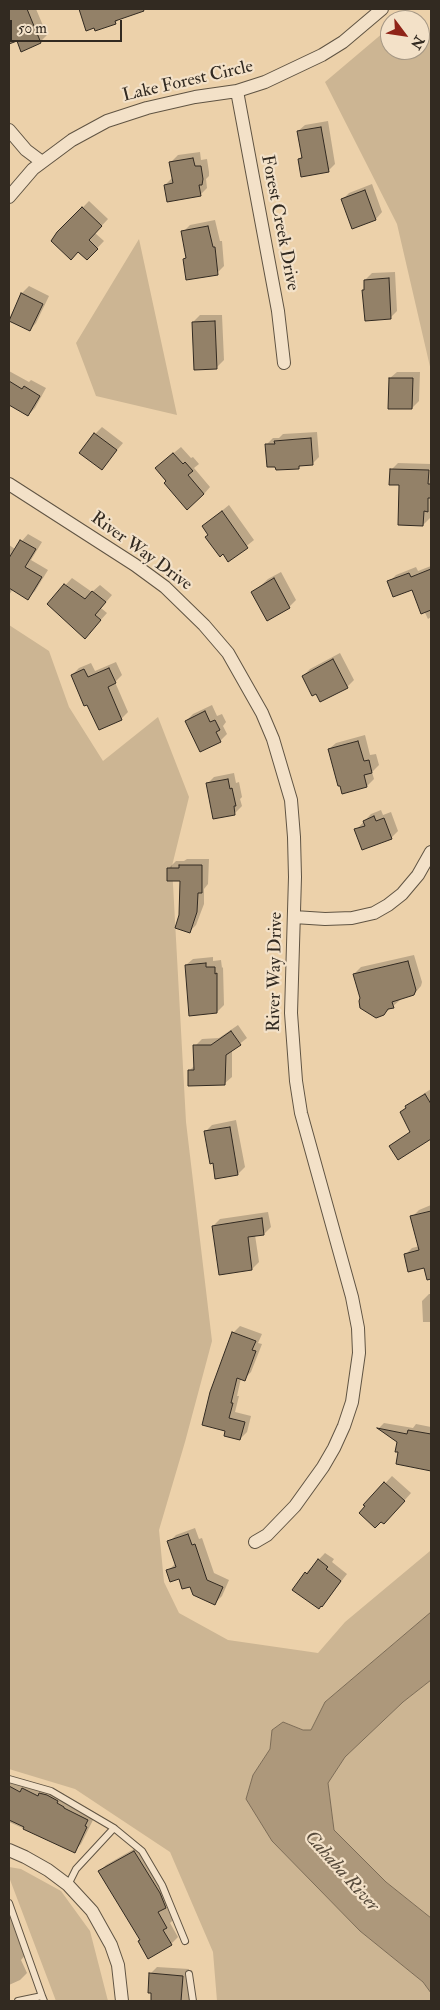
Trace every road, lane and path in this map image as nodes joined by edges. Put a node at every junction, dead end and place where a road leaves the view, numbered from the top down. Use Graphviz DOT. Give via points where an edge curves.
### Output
graph roads {
  1 [pos="382,9"];
  2 [pos="236,91"];
  3 [pos="9,130"];
  4 [pos="42,162"];
  5 [pos="9,197"];
  6 [pos="284,363"];
  7 [pos="9,484"];
  8 [pos="431,852"];
  9 [pos="294,917"];
  10 [pos="255,1542"];
  11 [pos="9,1779"];
  12 [pos="114,1828"];
  13 [pos="9,1850"];
  14 [pos="68,1885"];
  15 [pos="9,1903"];
  16 [pos="185,1941"];
  17 [pos="189,1974"];
  18 [pos="43,1998"];
  19 [pos="18,2001"];
  20 [pos="122,2001"];
  21 [pos="193,2001"];
  1 -- 2 [label="street, Lake Forest Circle" via="322,55 266,82"];
  2 -- 4 [label="street, Lake Forest Circle" via="195,97 107,121 72,140"];
  2 -- 6 [label="street, Forest Creek Drive" via="278,311"];
  3 -- 4 [label="street" via="26,150"];
  4 -- 5 [label="street, Lake Forest Circle"];
  7 -- 9 [label="street, River Way Drive" via="165,587 228,653 262,712 289,793 294,838"];
  8 -- 9 [label="street" via="402,894 374,913 352,918"];
  9 -- 10 [label="street, River Way Drive" via="292,1013 296,1081 301,1113 354,1304 359,1353 352,1402 334,1448 281,1522"];
  11 -- 12 [label="lane" via="51,1791"];
  12 -- 14 [label="lane" via="76,1869"];
  12 -- 16 [label="lane" via="142,1851 162,1885"];
  13 -- 14 [label="street" via="48,1870"];
  14 -- 20 [label="street" via="92,1911 111,1945 118,1965"];
  15 -- 18 [label="lane"];
  17 -- 21 [label="lane"];
  18 -- 19 [label="lane"];
}
